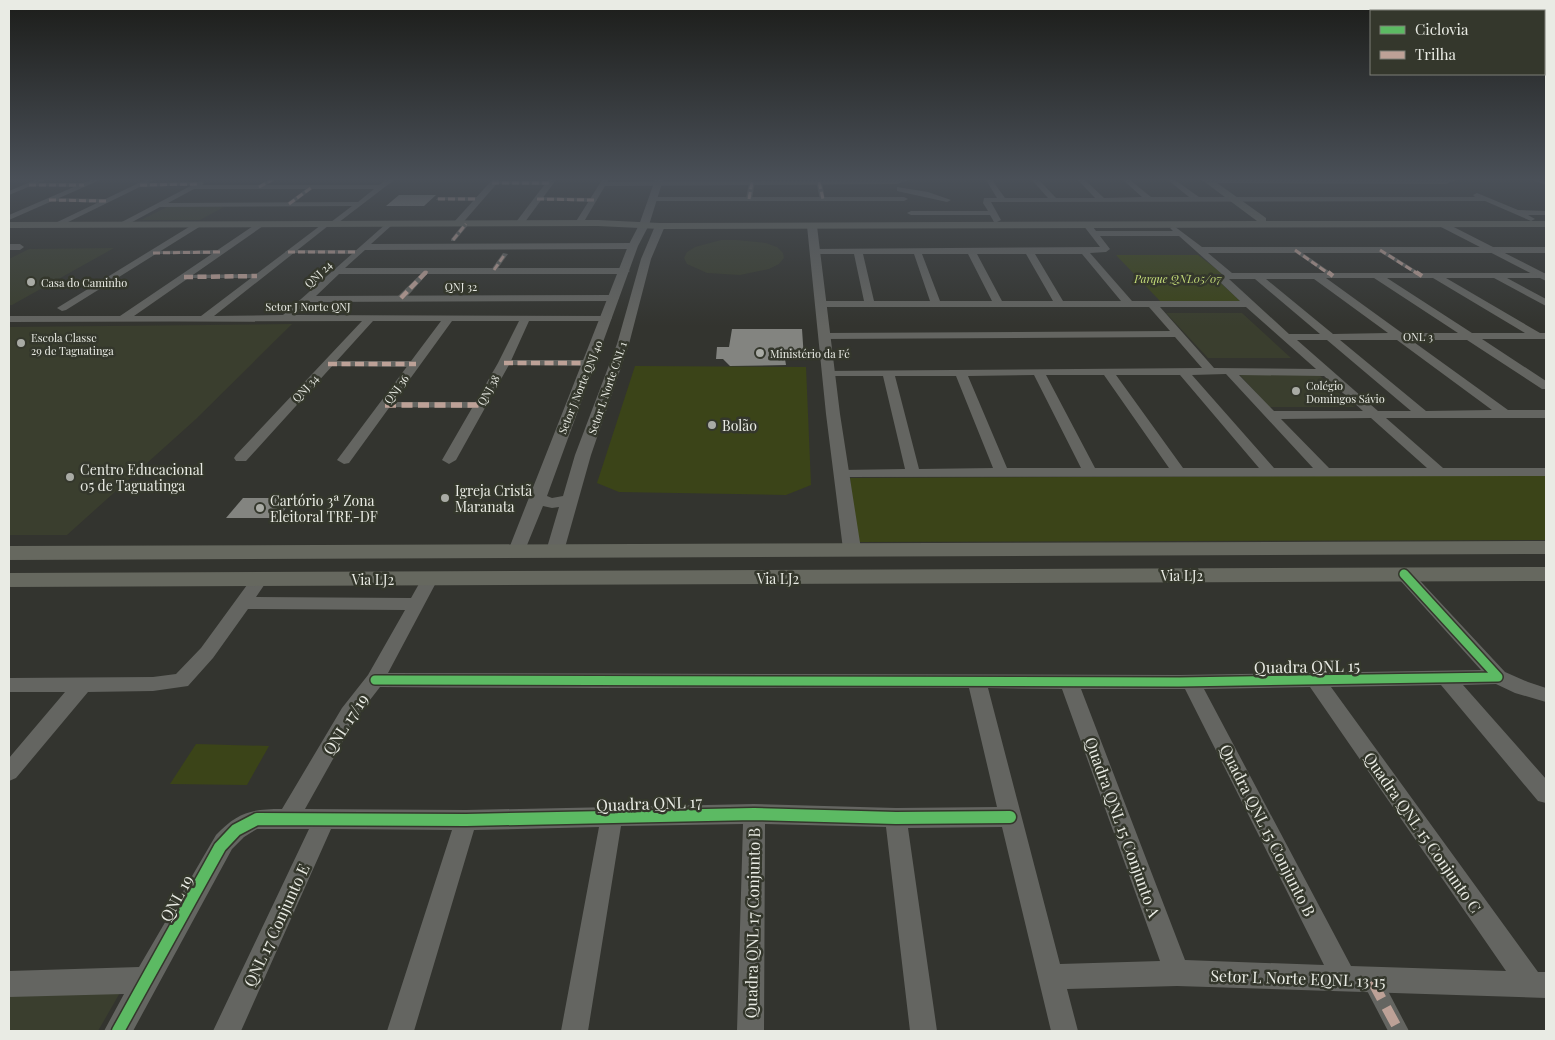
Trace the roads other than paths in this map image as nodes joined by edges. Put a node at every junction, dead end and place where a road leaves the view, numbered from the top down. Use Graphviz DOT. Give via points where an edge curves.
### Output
graph roads {
  1 [pos="193,229"];
  2 [pos="255,229"];
  3 [pos="322,229"];
  4 [pos="383,229"];
  5 [pos="459,229"];
  6 [pos="641,229"];
  7 [pos="659,229"];
  8 [pos="812,229"];
  9 [pos="1078,229"];
  10 [pos="1225,229"];
  11 [pos="1451,229"];
  12 [pos="1176,231"];
  13 [pos="1095,232"];
  14 [pos="652,242"];
  15 [pos="451,243"];
  16 [pos="634,245"];
  17 [pos="510,246"];
  18 [pos="9,248"];
  19 [pos="20,248"];
  20 [pos="361,249"];
  21 [pos="1200,250"];
  22 [pos="1295,250"];
  23 [pos="1380,250"];
  24 [pos="1492,250"];
  25 [pos="1536,250"];
  26 [pos="1546,250"];
  27 [pos="814,251"];
  28 [pos="858,251"];
  29 [pos="917,251"];
  30 [pos="971,251"];
  31 [pos="1029,251"];
  32 [pos="1084,251"];
  33 [pos="221,252"];
  34 [pos="288,252"];
  35 [pos="153,253"];
  36 [pos="505,254"];
  37 [pos="1546,255"];
  38 [pos="494,270"];
  39 [pos="338,271"];
  40 [pos="427,271"];
  41 [pos="624,271"];
  42 [pos="257,276"];
  43 [pos="1230,276"];
  44 [pos="1258,276"];
  45 [pos="1317,276"];
  46 [pos="1333,276"];
  47 [pos="1377,276"];
  48 [pos="1422,276"];
  49 [pos="1435,276"];
  50 [pos="1495,276"];
  51 [pos="184,277"];
  52 [pos="1544,277"];
  53 [pos="402,298"];
  54 [pos="308,299"];
  55 [pos="1546,303"];
  56 [pos="821,304"];
  57 [pos="870,304"];
  58 [pos="936,304"];
  59 [pos="999,304"];
  60 [pos="1060,304"];
  61 [pos="1129,304"];
  62 [pos="1152,304"];
  63 [pos="1249,304"];
  64 [pos="62,308"];
  65 [pos="611,308"];
  66 [pos="633,308"];
  67 [pos="370,318"];
  68 [pos="9,319"];
  69 [pos="122,319"];
  70 [pos="203,319"];
  71 [pos="284,319"];
  72 [pos="448,319"];
  73 [pos="525,319"];
  74 [pos="1178,334"];
  75 [pos="824,336"];
  76 [pos="1400,336"];
  77 [pos="1469,336"];
  78 [pos="1289,337"];
  79 [pos="1331,337"];
  80 [pos="1543,338"];
  81 [pos="504,363"];
  82 [pos="590,363"];
  83 [pos="328,364"];
  84 [pos="416,364"];
  85 [pos="1183,371"];
  86 [pos="1211,371"];
  87 [pos="1229,371"];
  88 [pos="1038,372"];
  89 [pos="1108,372"];
  90 [pos="828,373"];
  91 [pos="888,373"];
  92 [pos="961,373"];
  93 [pos="1329,373"];
  94 [pos="1546,386"];
  95 [pos="385,405"];
  96 [pos="480,405"];
  97 [pos="1424,414"];
  98 [pos="1506,414"];
  99 [pos="1546,414"];
  100 [pos="1271,415"];
  101 [pos="1377,415"];
  102 [pos="553,454"];
  103 [pos="583,455"];
  104 [pos="240,458"];
  105 [pos="344,460"];
  106 [pos="449,460"];
  107 [pos="1002,472"];
  108 [pos="1090,472"];
  109 [pos="1179,472"];
  110 [pos="1270,472"];
  111 [pos="1326,472"];
  112 [pos="1441,472"];
  113 [pos="1546,472"];
  114 [pos="913,473"];
  115 [pos="841,474"];
  116 [pos="537,498"];
  117 [pos="569,500"];
  118 [pos="1546,547"];
  119 [pos="1098,548"];
  120 [pos="852,549"];
  121 [pos="517,550"];
  122 [pos="655,550"];
  123 [pos="677,550"];
  124 [pos="555,551"];
  125 [pos="9,553"];
  126 [pos="1404,574"];
  127 [pos="1546,574"];
  128 [pos="1101,576"];
  129 [pos="1124,576"];
  130 [pos="261,578"];
  131 [pos="650,578"];
  132 [pos="672,578"];
  133 [pos="430,579"];
  134 [pos="9,580"];
  135 [pos="245,603"];
  136 [pos="416,604"];
  137 [pos="1498,677"];
  138 [pos="1446,678"];
  139 [pos="1314,679"];
  140 [pos="375,680"];
  141 [pos="1069,681"];
  142 [pos="977,682"];
  143 [pos="1192,682"];
  144 [pos="84,684"];
  145 [pos="9,685"];
  146 [pos="1546,695"];
  147 [pos="9,772"];
  148 [pos="1546,794"];
  149 [pos="754,814"];
  150 [pos="612,817"];
  151 [pos="1010,817"];
  152 [pos="326,818"];
  153 [pos="896,818"];
  154 [pos="288,819"];
  155 [pos="466,820"];
  156 [pos="1177,973"];
  157 [pos="1050,977"];
  158 [pos="1344,978"];
  159 [pos="147,980"];
  160 [pos="1372,981"];
  161 [pos="9,984"];
  162 [pos="1539,986"];
  163 [pos="118,1031"];
  164 [pos="227,1031"];
  165 [pos="401,1031"];
  166 [pos="575,1031"];
  167 [pos="750,1031"];
  168 [pos="923,1031"];
  169 [pos="1064,1031"];
  170 [pos="1399,1031"];
  1 -- 35 [label="street"];
  2 -- 33 [label="street"];
  3 -- 34 [label="street"];
  4 -- 20 [label="street, QNJ 24"];
  5 -- 15 [label="street"];
  6 -- 16 [label="street, Setor J Norte QNJ 40"];
  7 -- 14 [label="street, Setor L Norte CNL 1"];
  8 -- 27 [label="street"];
  9 -- 13 [label="main road"];
  10 -- 12 [label="main road"];
  11 -- 24 [label="street"];
  12 -- 13 [label="main road"];
  12 -- 13 [label="street"];
  12 -- 21 [label="street"];
  13 -- 32 [label="street" via="1106,249"];
  14 -- 16 [label="street" via="642,241"];
  14 -- 66 [label="street, Setor L Norte CNL 1"];
  15 -- 17 [label="street"];
  15 -- 20 [label="street"];
  16 -- 17 [label="street"];
  16 -- 41 [label="street, Setor J Norte QNJ 40"];
  17 -- 36 [label="street"];
  18 -- 19 [label="street"];
  20 -- 34 [label="street"];
  20 -- 39 [label="street, QNJ 24"];
  21 -- 22 [label="street"];
  21 -- 43 [label="street"];
  22 -- 23 [label="street"];
  22 -- 46 [label="street"];
  23 -- 24 [label="street"];
  23 -- 48 [label="street"];
  24 -- 25 [label="street"];
  24 -- 52 [label="street"];
  25 -- 26 [label="street"];
  25 -- 37 [label="street"];
  27 -- 28 [label="street"];
  27 -- 56 [label="street"];
  28 -- 29 [label="street"];
  28 -- 57 [label="street"];
  29 -- 30 [label="street"];
  29 -- 58 [label="street"];
  30 -- 31 [label="street"];
  30 -- 59 [label="street"];
  31 -- 32 [label="street"];
  31 -- 60 [label="street"];
  32 -- 61 [label="street"];
  33 -- 35 [label="street"];
  33 -- 51 [label="street"];
  34 -- 42 [label="street"];
  35 -- 64 [label="street"];
  36 -- 38 [label="street"];
  38 -- 40 [label="street"];
  38 -- 41 [label="street"];
  39 -- 40 [label="street"];
  39 -- 54 [label="street, QNJ 24"];
  40 -- 53 [label="street"];
  41 -- 65 [label="street, Setor J Norte QNJ 40"];
  42 -- 51 [label="street"];
  42 -- 70 [label="street"];
  43 -- 44 [label="street"];
  43 -- 63 [label="street" via="1224,277 1224,281"];
  44 -- 45 [label="street"];
  44 -- 79 [label="street"];
  45 -- 46 [label="street"];
  45 -- 76 [label="street"];
  46 -- 47 [label="street"];
  47 -- 48 [label="street"];
  47 -- 77 [label="street"];
  48 -- 49 [label="street"];
  49 -- 50 [label="street"];
  49 -- 80 [label="street"];
  50 -- 52 [label="street"];
  50 -- 55 [label="street"];
  51 -- 69 [label="street"];
  53 -- 54 [label="street, QNJ 32"];
  53 -- 65 [label="street, QNJ 32"];
  54 -- 71 [label="street, QNJ 24"];
  56 -- 57 [label="street"];
  56 -- 75 [label="street"];
  57 -- 58 [label="street"];
  58 -- 59 [label="street"];
  59 -- 60 [label="street"];
  60 -- 61 [label="street"];
  61 -- 62 [label="street"];
  62 -- 63 [label="street"];
  62 -- 74 [label="street"];
  63 -- 78 [label="street"];
  65 -- 66 [label="street"];
  65 -- 73 [label="street, Setor J Norte QNJ"];
  65 -- 82 [label="street, Setor J Norte QNJ 40"];
  66 -- 103 [label="street, Setor L Norte CNL 1"];
  67 -- 71 [label="street, Setor J Norte QNJ"];
  67 -- 72 [label="street, Setor J Norte QNJ"];
  67 -- 83 [label="street, QNJ 34"];
  68 -- 69 [label="street, Setor J Norte QNJ"];
  69 -- 70 [label="street, Setor J Norte QNJ"];
  70 -- 71 [label="street, Setor J Norte QNJ"];
  72 -- 73 [label="street, Setor J Norte QNJ"];
  72 -- 84 [label="street, QNJ 36"];
  73 -- 81 [label="street, QNJ 38"];
  74 -- 75 [label="street"];
  74 -- 86 [label="street"];
  75 -- 90 [label="street"];
  76 -- 77 [label="street, ONL 3"];
  76 -- 79 [label="street, ONL 3"];
  76 -- 98 [label="street"];
  77 -- 80 [label="street, ONL 3"];
  77 -- 94 [label="street"];
  78 -- 79 [label="street, ONL 3"];
  78 -- 93 [label="street"];
  79 -- 97 [label="street"];
  81 -- 82 [label="street"];
  81 -- 96 [label="street, QNJ 38"];
  82 -- 102 [label="street, Setor J Norte QNJ 40"];
  83 -- 84 [label="street"];
  83 -- 104 [label="street, QNJ 34"];
  84 -- 95 [label="street, QNJ 36"];
  85 -- 86 [label="street"];
  85 -- 89 [label="street"];
  85 -- 110 [label="street"];
  86 -- 87 [label="street"];
  87 -- 93 [label="street"];
  87 -- 100 [label="street"];
  88 -- 89 [label="street"];
  88 -- 92 [label="street"];
  88 -- 108 [label="street"];
  89 -- 109 [label="street"];
  90 -- 91 [label="street"];
  90 -- 115 [label="street"];
  91 -- 92 [label="street"];
  91 -- 114 [label="street"];
  92 -- 107 [label="street"];
  93 -- 101 [label="street"];
  95 -- 96 [label="street"];
  95 -- 105 [label="street, QNJ 36"];
  96 -- 106 [label="street, QNJ 38"];
  97 -- 98 [label="street"];
  97 -- 101 [label="street"];
  98 -- 99 [label="street"];
  100 -- 101 [label="street"];
  100 -- 111 [label="street"];
  101 -- 112 [label="street"];
  102 -- 103 [label="street"];
  102 -- 116 [label="street, Setor J Norte QNJ 40"];
  103 -- 117 [label="street, Setor L Norte CNL 1"];
  107 -- 108 [label="street"];
  107 -- 114 [label="street"];
  108 -- 109 [label="street"];
  109 -- 110 [label="street"];
  110 -- 111 [label="street"];
  111 -- 112 [label="street"];
  112 -- 113 [label="street"];
  114 -- 115 [label="street"];
  115 -- 120 [label="street"];
  116 -- 117 [label="street" via="552,503"];
  116 -- 121 [label="street, Setor J Norte QNJ 40"];
  117 -- 124 [label="street, Setor L Norte CNL 1"];
  118 -- 119 [label="main road, Via LJ2"];
  119 -- 120 [label="main road, Via LJ2"];
  119 -- 128 [label="main road"];
  119 -- 129 [label="main road"];
  120 -- 123 [label="main road, Via LJ2"];
  121 -- 124 [label="main road, Via LJ2"];
  121 -- 125 [label="main road, Via LJ2"];
  122 -- 123 [label="main road, Via LJ2"];
  122 -- 124 [label="main road, Via LJ2"];
  122 -- 131 [label="main road"];
  123 -- 132 [label="main road"];
  126 -- 127 [label="main road, Via LJ2"];
  126 -- 129 [label="main road, Via LJ2"];
  126 -- 137 [label="street"];
  128 -- 129 [label="main road, Via LJ2"];
  128 -- 132 [label="main road, Via LJ2"];
  130 -- 133 [label="main road, Via LJ2"];
  130 -- 134 [label="main road, Via LJ2"];
  130 -- 135 [label="street"];
  131 -- 132 [label="main road, Via LJ2"];
  131 -- 133 [label="main road, Via LJ2"];
  133 -- 136 [label="street, QNL 17/19"];
  135 -- 136 [label="street"];
  135 -- 144 [label="street" via="208,653 181,681"];
  136 -- 140 [label="street, QNL 17/19"];
  137 -- 138 [label="street, Quadra QNL 15"];
  137 -- 146 [label="street"];
  138 -- 139 [label="street, Quadra QNL 15"];
  138 -- 148 [label="street"];
  139 -- 143 [label="street, Quadra QNL 15"];
  139 -- 162 [label="street, Quadra QNL 15 Conjunto C"];
  140 -- 142 [label="street"];
  140 -- 154 [label="street, QNL 17/19" via="349,713"];
  141 -- 142 [label="street, Quadra QNL 15"];
  141 -- 143 [label="street, Quadra QNL 15"];
  141 -- 156 [label="street, Quadra QNL 15 Conjunto A"];
  142 -- 151 [label="street"];
  143 -- 158 [label="street, Quadra QNL 15 Conjunto B"];
  144 -- 145 [label="street"];
  144 -- 147 [label="street"];
  149 -- 150 [label="street, Quadra QNL 17"];
  149 -- 153 [label="street, Quadra QNL 17"];
  149 -- 167 [label="street, Quadra QNL 17 Conjunto B"];
  150 -- 155 [label="street, Quadra QNL 17"];
  150 -- 166 [label="street"];
  151 -- 153 [label="street, Quadra QNL 17"];
  151 -- 157 [label="street"];
  152 -- 154 [label="street, Quadra QNL 17"];
  152 -- 155 [label="street, Quadra QNL 17"];
  152 -- 164 [label="street, QNL 17 Conjunto E"];
  153 -- 168 [label="street"];
  154 -- 159 [label="street, QNL 19" via="257,819 232,832 220,847"];
  155 -- 165 [label="street"];
  156 -- 157 [label="street, Setor L Norte EQNL 13 15"];
  156 -- 158 [label="street, Setor L Norte EQNL 13 15"];
  157 -- 169 [label="street"];
  158 -- 160 [label="street, Setor L Norte EQNL 13 15"];
  159 -- 161 [label="street"];
  159 -- 163 [label="street, QNL 19"];
  160 -- 162 [label="street, Setor L Norte EQNL 13 15"];
  160 -- 170 [label="street"];
}
